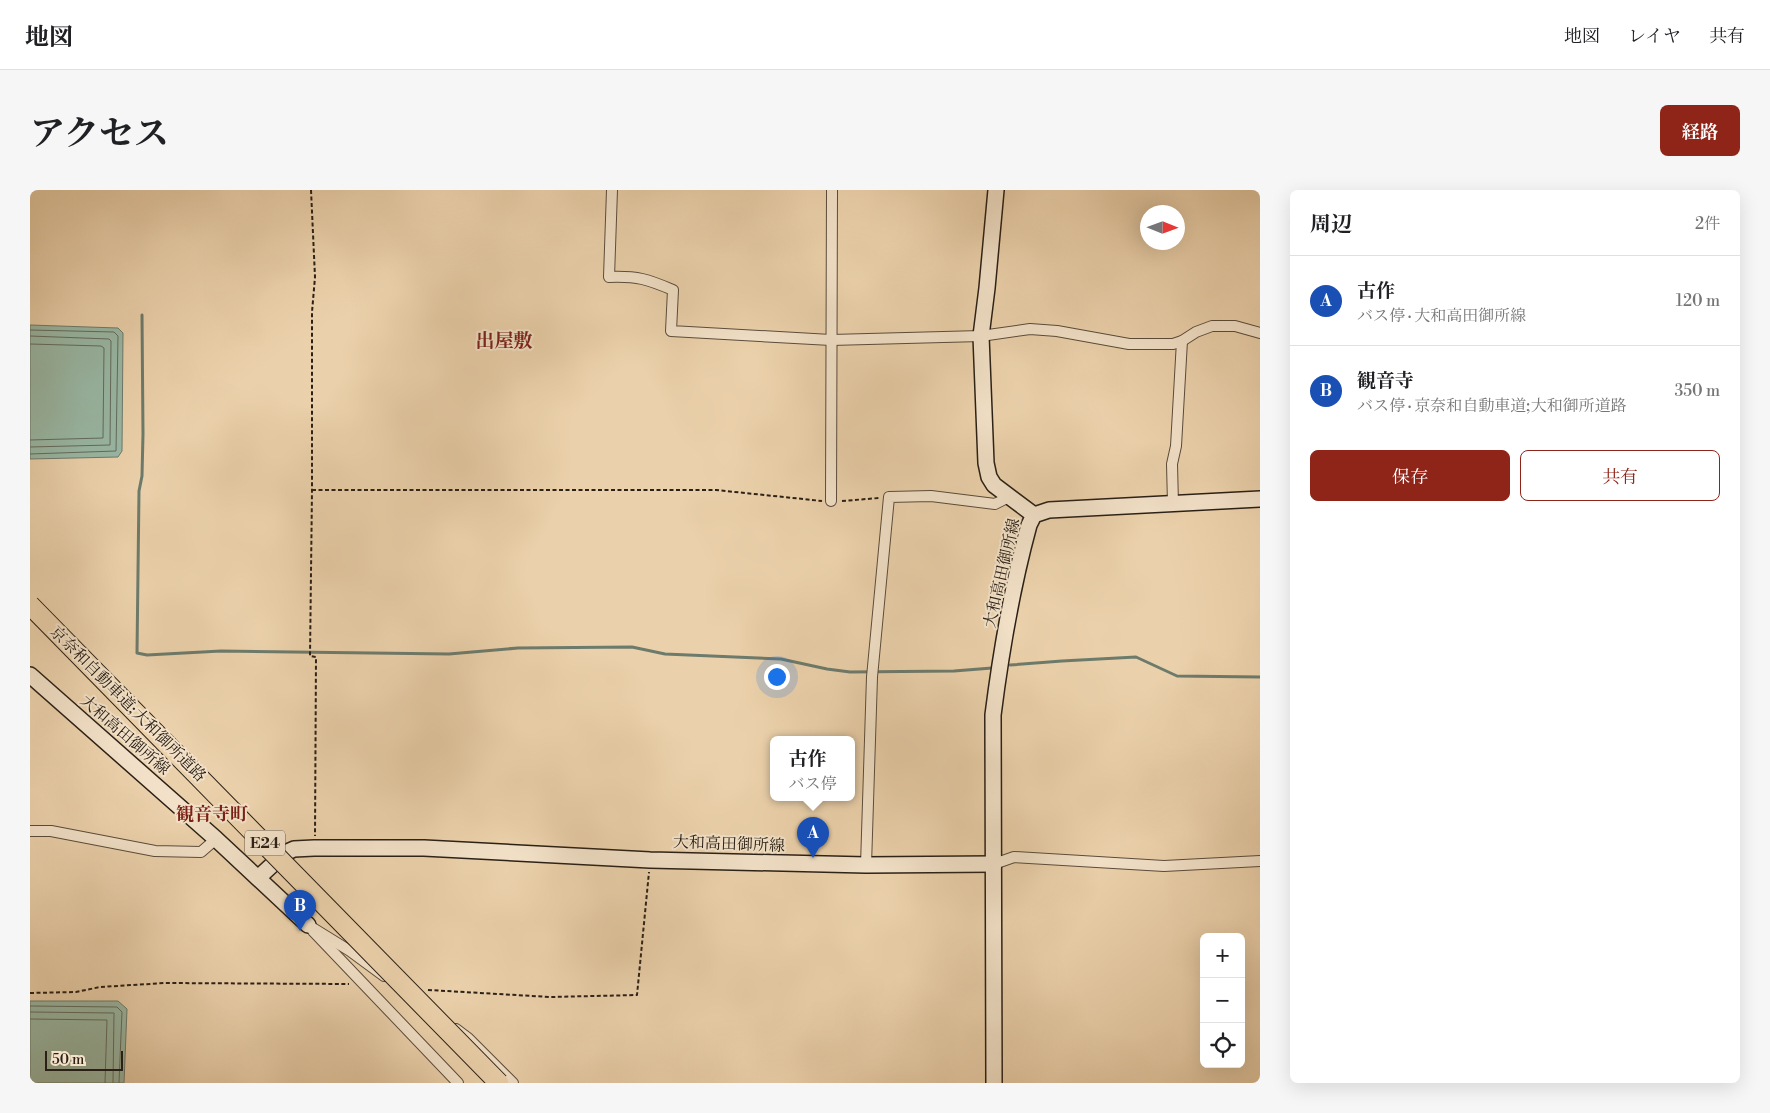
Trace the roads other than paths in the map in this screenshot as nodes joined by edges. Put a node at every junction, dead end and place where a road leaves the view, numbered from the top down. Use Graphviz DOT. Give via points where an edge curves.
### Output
graph roads {
  1 [pos="612,190"];
  2 [pos="832,190"];
  3 [pos="996,190"];
  4 [pos="1260,333"];
  5 [pos="981,336"];
  6 [pos="831,340"];
  7 [pos="1182,340"];
  8 [pos="1009,497"];
  9 [pos="1260,499"];
  10 [pos="831,501"];
  11 [pos="1173,504"];
  12 [pos="1034,515"];
  13 [pos="30,604"];
  14 [pos="30,675"];
  15 [pos="30,832"];
  16 [pos="216,839"];
  17 [pos="1260,861"];
  18 [pos="994,864"];
  19 [pos="866,866"];
  20 [pos="258,878"];
  21 [pos="308,925"];
  22 [pos="458,1083"];
  23 [pos="499,1083"];
  24 [pos="513,1083"];
  25 [pos="994,1083"];
  1 -- 6 [label="street" via="609,277 632,276 673,290 672,331"];
  2 -- 6 [label="street"];
  3 -- 5 [label="main road"];
  4 -- 7 [label="street" via="1235,326 1212,326"];
  5 -- 6 [label="street"];
  5 -- 7 [label="street" via="1030,330 1057,331 1129,344 1173,344"];
  5 -- 8 [label="main road" via="986,463 994,485"];
  6 -- 10 [label="street"];
  7 -- 11 [label="street" via="1176,446 1172,464"];
  8 -- 12 [label="main road"];
  8 -- 19 [label="street" via="995,504 931,496 889,497 873,673"];
  9 -- 11 [label="main road, 大和高田御所線"];
  11 -- 12 [label="main road, 大和高田御所線" via="1049,510"];
  12 -- 18 [label="main road, 大和高田御所線" via="1026,536 1012,601 993,716"];
  13 -- 23 [label="highway, 京奈和自動車道;大和御所道路 / E24, bridge"];
  14 -- 16 [label="main road, 大和高田御所線"];
  15 -- 16 [label="street" via="51,831 154,851 201,852"];
  16 -- 20 [label="main road, 大和高田御所線"];
  17 -- 18 [label="street" via="1164,866 1014,857"];
  18 -- 19 [label="main road, 大和高田御所線"];
  18 -- 25 [label="main road"];
  19 -- 20 [label="main road, 大和高田御所線" via="650,860 424,848 314,848 294,849"];
  20 -- 21 [label="main road"];
  21 -- 22 [label="street"];
  21 -- 24 [label="street" via="350,951 468,1038"];
}
